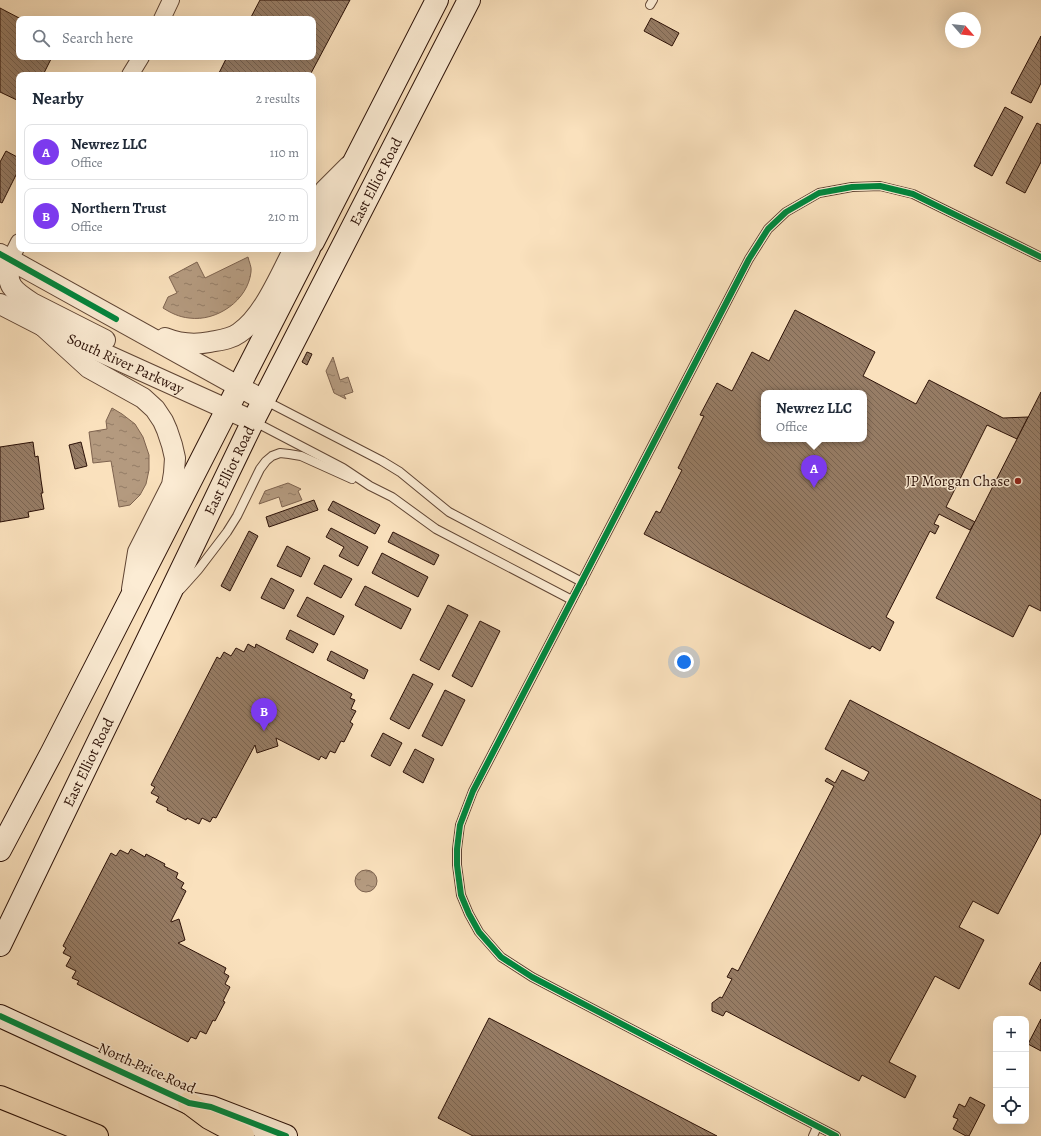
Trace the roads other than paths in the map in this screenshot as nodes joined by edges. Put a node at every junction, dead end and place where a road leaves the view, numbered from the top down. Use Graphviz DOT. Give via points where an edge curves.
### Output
graph roads {
  1 [pos="172,0"];
  2 [pos="436,0"];
  3 [pos="468,0"];
  4 [pos="164,16"];
  5 [pos="140,60"];
  6 [pos="132,72"];
  7 [pos="354,162"];
  8 [pos="316,206"];
  9 [pos="316,236"];
  10 [pos="16,246"];
  11 [pos="292,252"];
  12 [pos="307,252"];
  13 [pos="1041,257"];
  14 [pos="3,261"];
  15 [pos="0,304"];
  16 [pos="116,319"];
  17 [pos="43,326"];
  18 [pos="152,375"];
  19 [pos="239,387"];
  20 [pos="263,400"];
  21 [pos="227,409"];
  22 [pos="253,421"];
  23 [pos="370,486"];
  24 [pos="582,582"];
  25 [pos="130,600"];
  26 [pos="572,600"];
  27 [pos="161,612"];
  28 [pos="0,850"];
  29 [pos="0,946"];
  30 [pos="0,1016"];
  31 [pos="0,1097"];
  32 [pos="189,1103"];
  33 [pos="818,1127"];
  34 [pos="97,1136"];
  35 [pos="243,1136"];
  36 [pos="286,1136"];
  37 [pos="813,1136"];
  38 [pos="836,1136"];
  1 -- 4 [label="street"];
  2 -- 7 [label="main road, East Elliot Road"];
  3 -- 20 [label="main road, East Elliot Road"];
  5 -- 6 [label="street"];
  7 -- 8 [label="street" via="324,190"];
  7 -- 9 [label="main road, East Elliot Road"];
  10 -- 14 [label="street"];
  11 -- 16 [label="street" via="258,314 239,334 230,338 201,343 178,343"];
  12 -- 19 [label="main road, East Elliot Road"];
  13 -- 24 [label="lane" via="913,194 880,186 852,187 820,193 786,212 768,229 749,259"];
  14 -- 16 [label="street, South River Parkway"];
  14 -- 18 [label="street" via="11,286 23,297 113,344"];
  15 -- 17 [label="street, South River Parkway"];
  16 -- 19 [label="street, South River Parkway"];
  17 -- 18 [label="street, South River Parkway"];
  17 -- 25 [label="street" via="89,368 143,398 155,409 163,421 172,445 175,458 172,485 138,552"];
  18 -- 21 [label="street, South River Parkway"];
  19 -- 20 [label="street, South River Parkway"];
  19 -- 21 [label="main road, East Elliot Road"];
  20 -- 22 [label="main road, East Elliot Road"];
  20 -- 24 [label="lane" via="382,461 400,472 449,512"];
  21 -- 22 [label="street, South River Parkway"];
  21 -- 25 [label="main road, East Elliot Road"];
  22 -- 23 [label="lane" via="343,468"];
  22 -- 27 [label="main road, East Elliot Road"];
  23 -- 26 [label="lane" via="392,497 436,529"];
  23 -- 27 [label="lane" via="301,456 280,453 272,456 260,469 227,532"];
  24 -- 26 [label="lane"];
  25 -- 28 [label="main road, East Elliot Road"];
  26 -- 33 [label="lane" via="473,791 460,824 457,865 461,895 469,914 479,932 501,957 532,977"];
  27 -- 29 [label="main road, East Elliot Road"];
  30 -- 32 [label="main road, North Price Road"];
  31 -- 34 [label="highway"];
  32 -- 35 [label="highway" via="209,1118"];
  32 -- 36 [label="main road, North Price Road" via="211,1107"];
  33 -- 37 [label="lane"];
  33 -- 38 [label="lane"];
}
